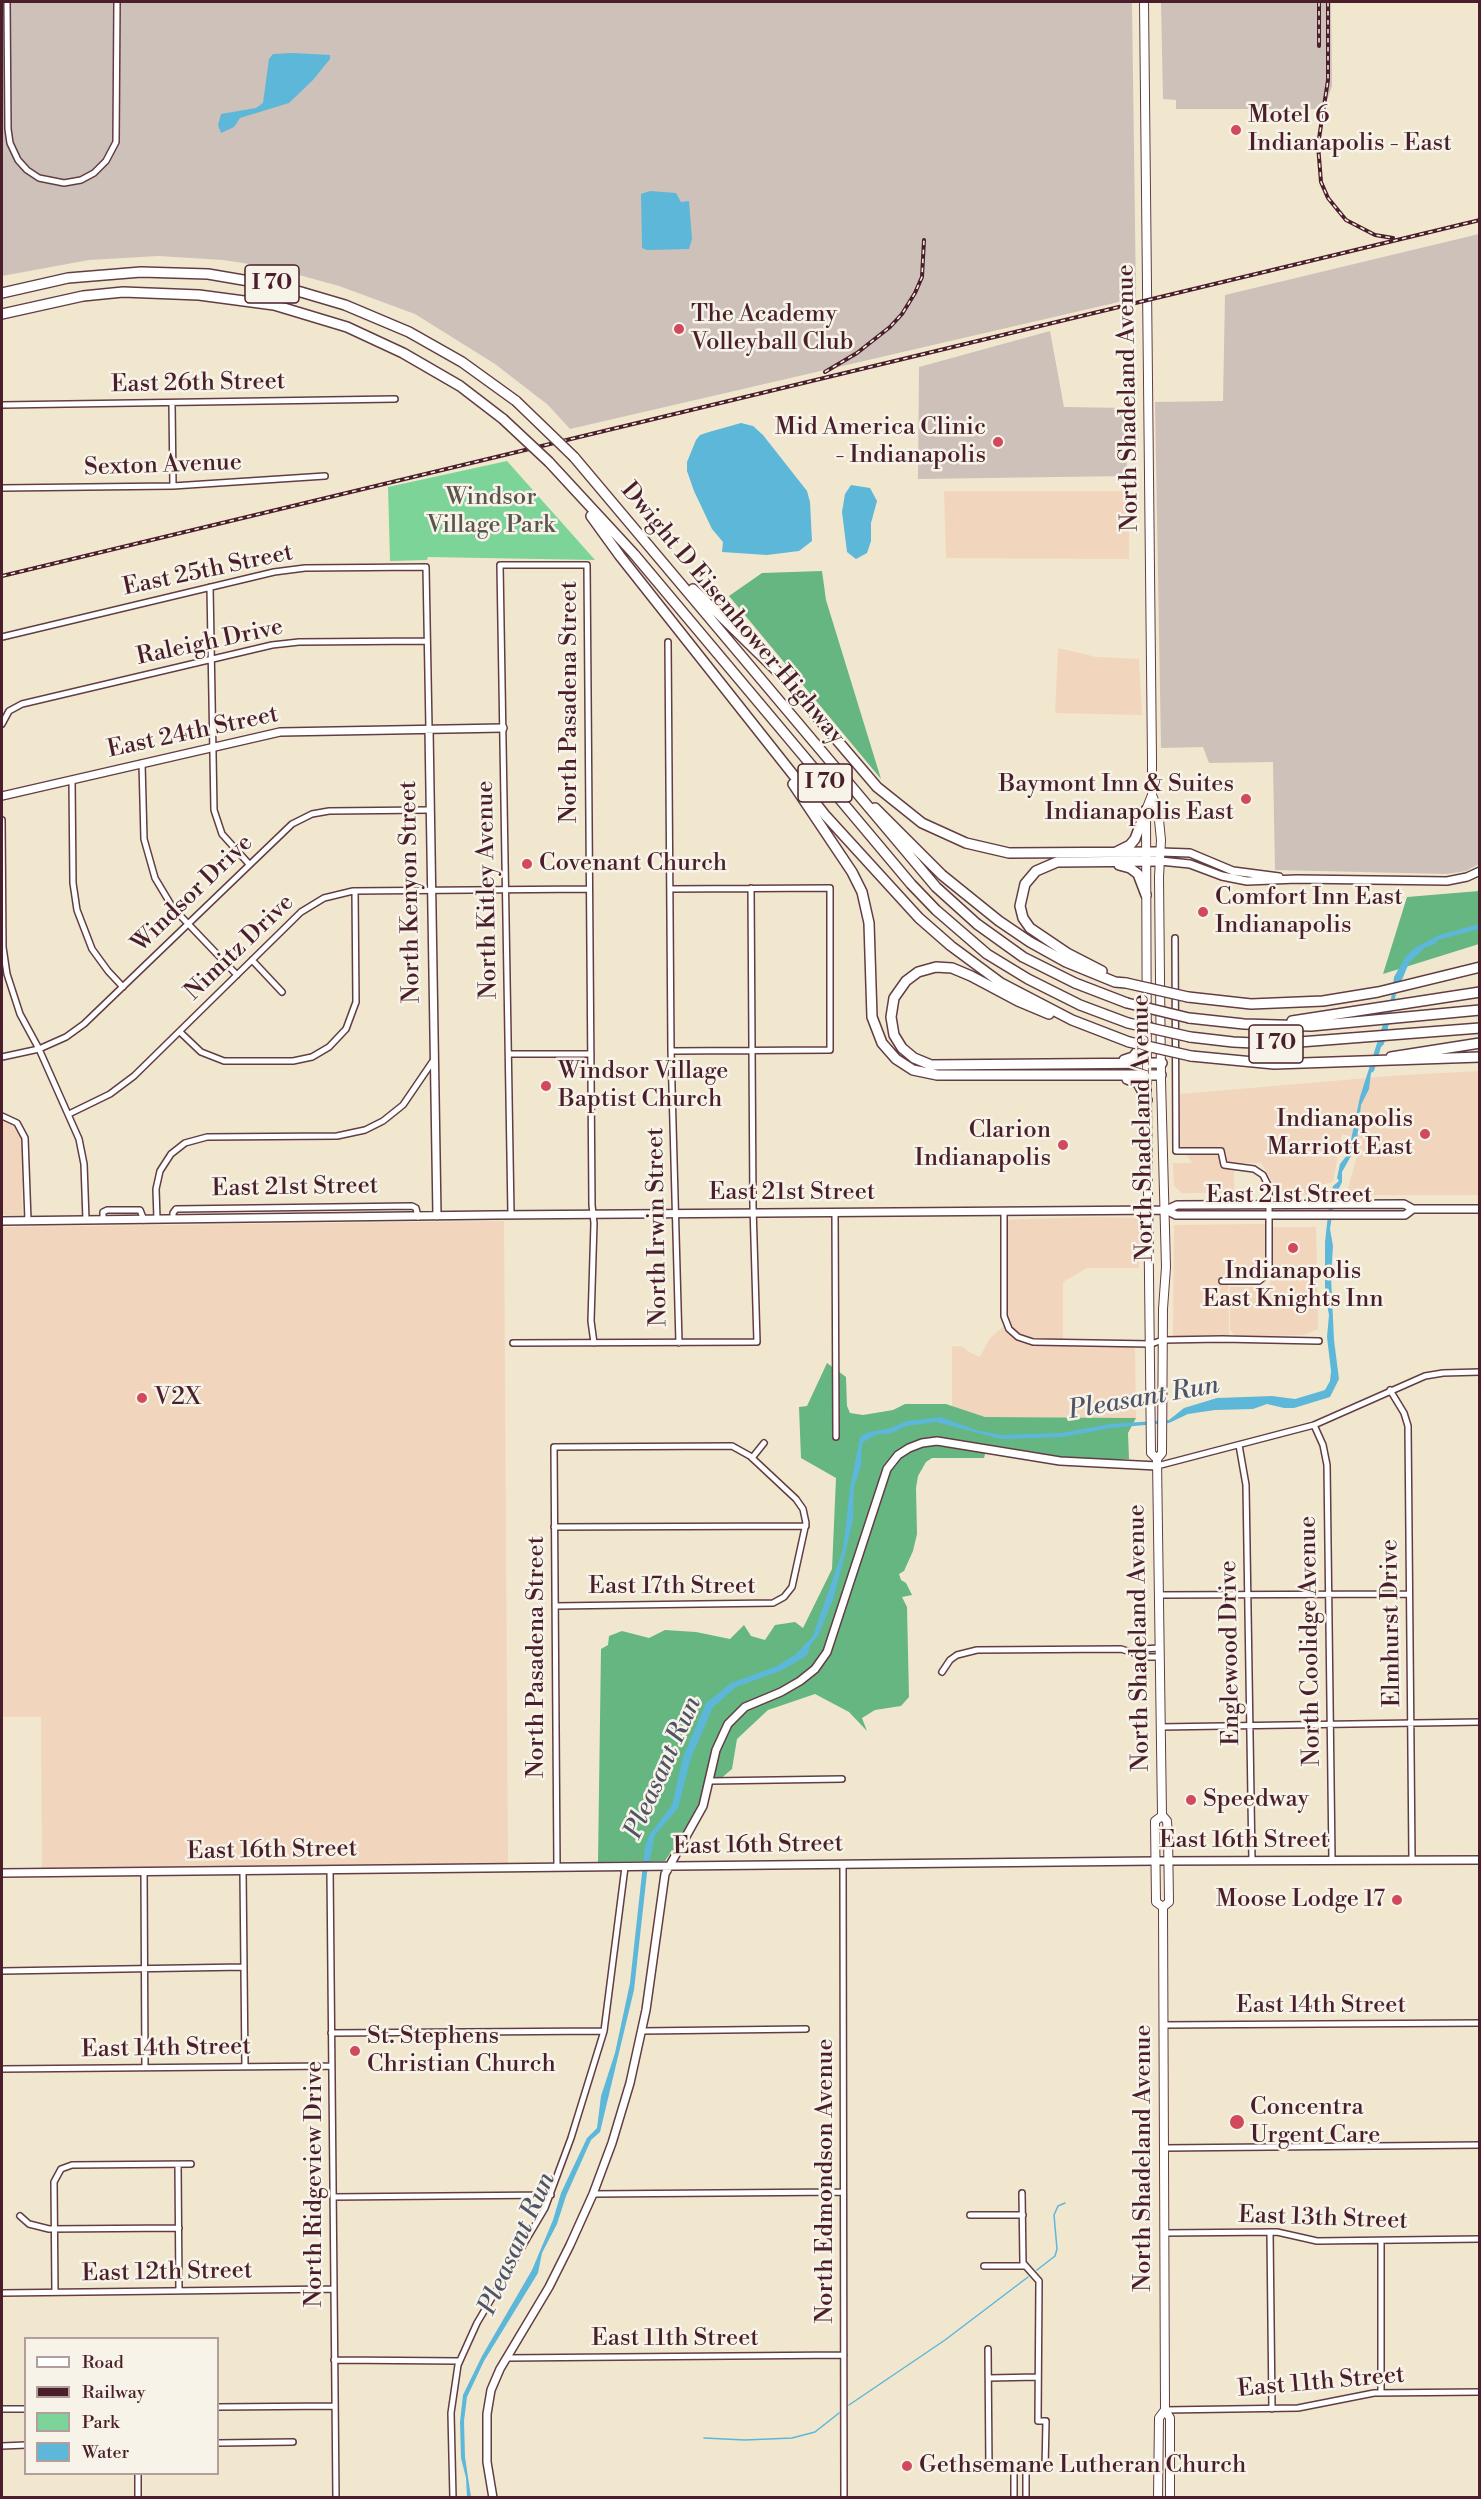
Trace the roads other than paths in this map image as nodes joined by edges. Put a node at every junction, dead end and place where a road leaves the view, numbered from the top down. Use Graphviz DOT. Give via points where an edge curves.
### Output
graph roads {
  1 [pos="7,2"];
  2 [pos="117,2"];
  3 [pos="1144,2"];
  4 [pos="2,292"];
  5 [pos="2,314"];
  6 [pos="395,399"];
  7 [pos="172,403"];
  8 [pos="2,405"];
  9 [pos="325,476"];
  10 [pos="568,484"];
  11 [pos="173,486"];
  12 [pos="2,488"];
  13 [pos="587,565"];
  14 [pos="667,565"];
  15 [pos="426,567"];
  16 [pos="210,587"];
  17 [pos="2,638"];
  18 [pos="428,641"];
  19 [pos="668,642"];
  20 [pos="212,659"];
  21 [pos="2,724"];
  22 [pos="503,728"];
  23 [pos="429,729"];
  24 [pos="213,746"];
  25 [pos="773,751"];
  26 [pos="142,763"];
  27 [pos="72,780"];
  28 [pos="853,789"];
  29 [pos="1152,795"];
  30 [pos="2,796"];
  31 [pos="430,810"];
  32 [pos="1146,810"];
  33 [pos="2,820"];
  34 [pos="1146,857"];
  35 [pos="1160,857"];
  36 [pos="1107,858"];
  37 [pos="249,864"];
  38 [pos="1479,871"];
  39 [pos="751,888"];
  40 [pos="589,889"];
  41 [pos="670,889"];
  42 [pos="505,890"];
  43 [pos="355,891"];
  44 [pos="431,891"];
  45 [pos="1146,895"];
  46 [pos="188,924"];
  47 [pos="1175,938"];
  48 [pos="252,960"];
  49 [pos="1479,961"];
  50 [pos="1479,967"];
  51 [pos="237,975"];
  52 [pos="1419,981"];
  53 [pos="1126,982"];
  54 [pos="123,987"];
  55 [pos="282,992"];
  56 [pos="1479,992"];
  57 [pos="1479,1010"];
  58 [pos="1072,1020"];
  59 [pos="1147,1024"];
  60 [pos="1273,1025"];
  61 [pos="1479,1028"];
  62 [pos="180,1032"];
  63 [pos="1479,1043"];
  64 [pos="39,1049"];
  65 [pos="671,1051"];
  66 [pos="752,1051"];
  67 [pos="509,1054"];
  68 [pos="591,1054"];
  69 [pos="2,1057"];
  70 [pos="1479,1057"];
  71 [pos="1393,1058"];
  72 [pos="433,1060"];
  73 [pos="1118,1063"];
  74 [pos="1148,1063"];
  75 [pos="1162,1063"];
  76 [pos="1161,1075"];
  77 [pos="1116,1076"];
  78 [pos="1148,1076"];
  79 [pos="1147,1100"];
  80 [pos="69,1114"];
  81 [pos="2,1116"];
  82 [pos="1413,1209"];
  83 [pos="1479,1209"];
  84 [pos="1149,1210"];
  85 [pos="1166,1210"];
  86 [pos="1270,1210"];
  87 [pos="1004,1211"];
  88 [pos="835,1212"];
  89 [pos="675,1213"];
  90 [pos="754,1213"];
  91 [pos="511,1214"];
  92 [pos="593,1214"];
  93 [pos="437,1216"];
  94 [pos="86,1220"];
  95 [pos="157,1220"];
  96 [pos="2,1221"];
  97 [pos="28,1221"];
  98 [pos="1222,1281"];
  99 [pos="1163,1340"];
  100 [pos="1318,1341"];
  101 [pos="513,1343"];
  102 [pos="594,1343"];
  103 [pos="679,1343"];
  104 [pos="1151,1344"];
  105 [pos="1479,1372"];
  106 [pos="1390,1390"];
  107 [pos="1314,1425"];
  108 [pos="837,1437"];
  109 [pos="548,1441"];
  110 [pos="764,1443"];
  111 [pos="1239,1445"];
  112 [pos="554,1447"];
  113 [pos="752,1458"];
  114 [pos="1157,1462"];
  115 [pos="806,1526"];
  116 [pos="554,1527"];
  117 [pos="1248,1594"];
  118 [pos="1328,1594"];
  119 [pos="1409,1594"];
  120 [pos="1159,1595"];
  121 [pos="555,1606"];
  122 [pos="1159,1648"];
  123 [pos="1134,1653"];
  124 [pos="1160,1657"];
  125 [pos="942,1672"];
  126 [pos="1479,1722"];
  127 [pos="1411,1723"];
  128 [pos="1330,1724"];
  129 [pos="1250,1725"];
  130 [pos="1160,1727"];
  131 [pos="842,1779"];
  132 [pos="710,1781"];
  133 [pos="1162,1816"];
  134 [pos="1252,1860"];
  135 [pos="1332,1860"];
  136 [pos="1412,1860"];
  137 [pos="1479,1860"];
  138 [pos="1156,1861"];
  139 [pos="1168,1861"];
  140 [pos="843,1865"];
  141 [pos="557,1867"];
  142 [pos="625,1867"];
  143 [pos="669,1867"];
  144 [pos="330,1869"];
  145 [pos="243,1870"];
  146 [pos="144,1871"];
  147 [pos="2,1873"];
  148 [pos="1163,1907"];
  149 [pos="244,1967"];
  150 [pos="145,1969"];
  151 [pos="2,1971"];
  152 [pos="1479,2023"];
  153 [pos="1163,2025"];
  154 [pos="806,2030"];
  155 [pos="603,2031"];
  156 [pos="642,2031"];
  157 [pos="331,2033"];
  158 [pos="332,2066"];
  159 [pos="145,2067"];
  160 [pos="245,2067"];
  161 [pos="2,2069"];
  162 [pos="1479,2145"];
  163 [pos="1164,2148"];
  164 [pos="191,2164"];
  165 [pos="178,2165"];
  166 [pos="843,2192"];
  167 [pos="1022,2193"];
  168 [pos="593,2194"];
  169 [pos="550,2195"];
  170 [pos="333,2197"];
  171 [pos="970,2215"];
  172 [pos="1023,2215"];
  173 [pos="20,2216"];
  174 [pos="179,2228"];
  175 [pos="54,2229"];
  176 [pos="1270,2232"];
  177 [pos="1164,2233"];
  178 [pos="1479,2239"];
  179 [pos="1381,2241"];
  180 [pos="1025,2265"];
  181 [pos="984,2266"];
  182 [pos="333,2289"];
  183 [pos="179,2291"];
  184 [pos="55,2292"];
  185 [pos="2,2293"];
  186 [pos="988,2349"];
  187 [pos="844,2355"];
  188 [pos="506,2358"];
  189 [pos="334,2360"];
  190 [pos="459,2361"];
  191 [pos="1038,2377"];
  192 [pos="989,2378"];
  193 [pos="1479,2392"];
  194 [pos="1381,2393"];
  195 [pos="334,2406"];
  196 [pos="219,2407"];
  197 [pos="2,2409"];
  198 [pos="24,2409"];
  199 [pos="1272,2409"];
  200 [pos="1165,2410"];
  201 [pos="293,2442"];
  202 [pos="219,2443"];
  203 [pos="24,2445"];
  204 [pos="2,2446"];
  205 [pos="1014,2469"];
  206 [pos="1026,2469"];
  207 [pos="138,2475"];
  208 [pos="138,2498"];
  209 [pos="336,2498"];
  210 [pos="453,2498"];
  211 [pos="493,2498"];
  212 [pos="844,2498"];
  213 [pos="1014,2498"];
  214 [pos="1026,2498"];
  215 [pos="1158,2498"];
  216 [pos="1170,2498"];
  1 -- 2 [label="street" via="10,143 18,160 33,174 49,181 66,182 94,173 116,142"];
  3 -- 29 [label="main road, North Shadeland Avenue"];
  4 -- 14 [label="highway, Dwight D Eisenhower Highway / I 70, bridge" via="76,277 141,272 208,274 284,286 345,305 409,332 462,362 516,401 574,457"];
  5 -- 10 [label="highway, Dwight D Eisenhower Highway / I 70, bridge" via="83,296 123,292 199,295 274,305 347,327 403,352 460,386 503,419"];
  6 -- 7 [label="street, East 26th Street"];
  7 -- 8 [label="street, East 26th Street"];
  7 -- 11 [label="street"];
  9 -- 11 [label="street, Sexton Avenue"];
  10 -- 25 [label="highway"];
  10 -- 61 [label="highway, Dwight D Eisenhower Highway / I 70, bridge" via="634,554 911,884 987,954 1028,979 1072,1002 1128,1023 1190,1037 1264,1044"];
  11 -- 12 [label="street, Sexton Avenue"];
  13 -- 22 [label="street, North Kitley Avenue" via="500,565"];
  13 -- 40 [label="street, North Pasadena Street"];
  14 -- 28 [label="highway, Dwight D Eisenhower Highway / I 70"];
  14 -- 36 [label="highway" via="784,678 877,787 922,823 966,843 1002,852"];
  15 -- 16 [label="street, East 25th Street" via="305,568"];
  15 -- 18 [label="street, North Kenyon Street"];
  16 -- 17 [label="street, East 25th Street"];
  16 -- 20 [label="street"];
  18 -- 20 [label="street, Raleigh Drive" via="292,642"];
  18 -- 23 [label="street, North Kenyon Street"];
  19 -- 41 [label="street, North Irwin Street"];
  20 -- 21 [label="street, Raleigh Drive" via="22,704 7,714"];
  20 -- 24 [label="street"];
  22 -- 23 [label="street, East 24th Street"];
  22 -- 42 [label="street, North Kitley Avenue"];
  23 -- 24 [label="street, East 24th Street" via="287,731"];
  23 -- 31 [label="street, North Kenyon Street"];
  24 -- 26 [label="street, East 24th Street"];
  24 -- 37 [label="street" via="216,820 224,836"];
  25 -- 58 [label="highway" via="832,824 919,918 1001,983"];
  25 -- 77 [label="highway" via="860,887 869,923 872,1017 879,1038 893,1056 913,1070 937,1075"];
  26 -- 27 [label="street, East 24th Street"];
  26 -- 46 [label="street" via="147,853 162,892"];
  27 -- 30 [label="street, East 24th Street"];
  27 -- 54 [label="street" via="77,910 92,949"];
  28 -- 53 [label="highway" via="942,875 999,921 1072,965 1115,982"];
  28 -- 60 [label="highway, Dwight D Eisenhower Highway / I 70, bridge" via="924,874 976,924 1035,963 1127,1003 1222,1023"];
  29 -- 32 [label="main road, North Shadeland Avenue"];
  29 -- 35 [label="main road, North Shadeland Avenue" via="1158,810"];
  31 -- 37 [label="street, Windsor Drive" via="312,814 286,828"];
  31 -- 44 [label="street, North Kenyon Street"];
  32 -- 34 [label="main road, North Shadeland Avenue"];
  32 -- 36 [label="highway" via="1130,845"];
  33 -- 64 [label="street" via="5,962 17,1008"];
  34 -- 35 [label="highway"];
  34 -- 36 [label="highway"];
  34 -- 45 [label="main road, North Shadeland Avenue"];
  35 -- 38 [label="street" via="1190,853 1233,871 1296,879 1447,881"];
  35 -- 75 [label="main road, North Shadeland Avenue"];
  36 -- 45 [label="highway" via="1136,872"];
  36 -- 53 [label="highway" via="1057,862 1040,868 1025,884 1021,908 1025,922 1037,935"];
  37 -- 46 [label="street, Windsor Drive"];
  39 -- 41 [label="street"];
  39 -- 66 [label="street"];
  39 -- 66 [label="street" via="830,888 830,1050"];
  40 -- 42 [label="street, Nimitz Drive"];
  40 -- 68 [label="street, North Pasadena Street"];
  41 -- 65 [label="street, North Irwin Street"];
  42 -- 44 [label="street, Nimitz Drive"];
  42 -- 67 [label="street, North Kitley Avenue"];
  43 -- 44 [label="street, Nimitz Drive"];
  43 -- 48 [label="street, Nimitz Drive" via="331,895 310,905"];
  43 -- 62 [label="street" via="356,1004 350,1023 333,1044 303,1060 229,1061 201,1052"];
  44 -- 72 [label="street, North Kenyon Street"];
  45 -- 59 [label="main road, North Shadeland Avenue"];
  46 -- 51 [label="street"];
  46 -- 54 [label="street, Windsor Drive"];
  47 -- 86 [label="street" via="1176,1151 1221,1151 1224,1165 1254,1168 1267,1182"];
  48 -- 51 [label="street, Nimitz Drive"];
  48 -- 55 [label="street"];
  49 -- 52 [label="highway"];
  50 -- 52 [label="highway"];
  51 -- 62 [label="street, Nimitz Drive"];
  52 -- 53 [label="highway, bridge" via="1329,1001 1287,1004 1188,997"];
  54 -- 64 [label="street, Windsor Drive" via="84,1024"];
  56 -- 60 [label="highway"];
  57 -- 60 [label="highway, Dwight D Eisenhower Highway / I 70" via="1311,1026"];
  58 -- 71 [label="highway, bridge" via="1129,1042 1191,1056 1274,1064"];
  58 -- 73 [label="highway" via="1039,1011 971,976 942,967 924,970 906,981 894,998 891,1014 892,1029 900,1046 931,1065"];
  59 -- 73 [label="highway" via="1135,1054"];
  59 -- 74 [label="main road, North Shadeland Avenue"];
  62 -- 80 [label="street, Nimitz Drive" via="126,1082"];
  63 -- 71 [label="highway"];
  64 -- 69 [label="street, Windsor Drive"];
  64 -- 80 [label="street"];
  65 -- 66 [label="street"];
  65 -- 89 [label="street, North Irwin Street"];
  66 -- 90 [label="street"];
  67 -- 68 [label="street"];
  67 -- 91 [label="street, North Kitley Avenue"];
  68 -- 92 [label="street, North Pasadena Street"];
  70 -- 71 [label="highway"];
  72 -- 93 [label="street, North Kenyon Street"];
  72 -- 95 [label="street" via="403,1105 365,1130 337,1136 207,1137 185,1143 170,1156 159,1176"];
  73 -- 74 [label="highway"];
  74 -- 75 [label="highway"];
  74 -- 78 [label="main road, North Shadeland Avenue"];
  75 -- 76 [label="main road, North Shadeland Avenue"];
  76 -- 78 [label="highway"];
  76 -- 85 [label="main road, North Shadeland Avenue"];
  77 -- 78 [label="highway"];
  77 -- 79 [label="highway" via="1138,1083"];
  78 -- 79 [label="main road, North Shadeland Avenue"];
  79 -- 84 [label="main road, North Shadeland Avenue"];
  80 -- 94 [label="street" via="83,1153"];
  81 -- 97 [label="street" via="17,1123 25,1138"];
  82 -- 83 [label="street, East 21st Street"];
  82 -- 86 [label="street, East 21st Street" via="1404,1204"];
  82 -- 86 [label="street, East 21st Street" via="1405,1215 1320,1215"];
  84 -- 85 [label="street, East 21st Street"];
  84 -- 87 [label="street, East 21st Street"];
  84 -- 104 [label="main road, North Shadeland Avenue"];
  85 -- 86 [label="street, East 21st Street" via="1177,1205"];
  85 -- 99 [label="main road, North Shadeland Avenue"];
  86 -- 98 [label="street" via="1268,1276 1259,1281"];
  87 -- 88 [label="street, East 21st Street"];
  87 -- 104 [label="street" via="1005,1316 1009,1329 1033,1342"];
  88 -- 90 [label="street, East 21st Street"];
  88 -- 108 [label="street"];
  89 -- 90 [label="street, East 21st Street"];
  89 -- 92 [label="street, East 21st Street"];
  89 -- 103 [label="street, North Irwin Street"];
  90 -- 103 [label="street" via="757,1342"];
  91 -- 92 [label="street, East 21st Street"];
  91 -- 93 [label="street, East 21st Street"];
  92 -- 102 [label="street, North Pasadena Street"];
  93 -- 95 [label="street, East 21st Street"];
  94 -- 95 [label="street, East 21st Street"];
  94 -- 97 [label="street, East 21st Street"];
  96 -- 97 [label="street, East 21st Street"];
  99 -- 100 [label="street"];
  99 -- 104 [label="street"];
  99 -- 114 [label="main road, North Shadeland Avenue" via="1162,1453"];
  101 -- 102 [label="street"];
  102 -- 103 [label="street"];
  104 -- 114 [label="main road, North Shadeland Avenue" via="1151,1454"];
  105 -- 106 [label="street" via="1436,1373"];
  106 -- 107 [label="street"];
  106 -- 119 [label="street, Elmhurst Drive" via="1408,1426"];
  107 -- 111 [label="street"];
  107 -- 118 [label="street, North Coolidge Avenue" via="1327,1462"];
  109 -- 112 [label="street"];
  110 -- 113 [label="street"];
  111 -- 114 [label="street"];
  111 -- 117 [label="street, Englewood Drive" via="1246,1481"];
  112 -- 113 [label="street" via="727,1446"];
  112 -- 116 [label="street, North Pasadena Street"];
  113 -- 115 [label="street" via="799,1502"];
  114 -- 120 [label="main road, North Shadeland Avenue"];
  114 -- 132 [label="street" via="1060,1461 937,1441 917,1444 901,1453 880,1485 827,1652 800,1681 745,1707 731,1719 718,1743"];
  115 -- 116 [label="street"];
  115 -- 121 [label="street, East 17th Street" via="792,1587 775,1603"];
  116 -- 121 [label="street, North Pasadena Street"];
  117 -- 118 [label="street"];
  117 -- 120 [label="street"];
  117 -- 129 [label="street, Englewood Drive"];
  118 -- 119 [label="street"];
  118 -- 128 [label="street, North Coolidge Avenue"];
  119 -- 127 [label="street, Elmhurst Drive"];
  120 -- 122 [label="main road, North Shadeland Avenue"];
  121 -- 141 [label="street, North Pasadena Street"];
  122 -- 123 [label="street"];
  122 -- 124 [label="main road, North Shadeland Avenue"];
  123 -- 124 [label="street" via="1140,1658"];
  123 -- 125 [label="street" via="1121,1649 970,1651 950,1660"];
  124 -- 130 [label="main road, North Shadeland Avenue"];
  126 -- 127 [label="street"];
  127 -- 128 [label="street"];
  127 -- 136 [label="street, Elmhurst Drive"];
  128 -- 129 [label="street"];
  128 -- 135 [label="street, North Coolidge Avenue"];
  129 -- 130 [label="street"];
  129 -- 134 [label="street, Englewood Drive"];
  130 -- 133 [label="main road, North Shadeland Avenue"];
  131 -- 132 [label="street"];
  132 -- 143 [label="street" via="700,1813"];
  133 -- 138 [label="main road, North Shadeland Avenue" via="1155,1821"];
  133 -- 139 [label="main road, North Shadeland Avenue" via="1167,1821"];
  134 -- 135 [label="street, East 16th Street"];
  134 -- 139 [label="street, East 16th Street"];
  135 -- 136 [label="street, East 16th Street"];
  136 -- 137 [label="street, East 16th Street"];
  138 -- 139 [label="street, East 16th Street"];
  138 -- 140 [label="street, East 16th Street"];
  138 -- 148 [label="main road, North Shadeland Avenue" via="1156,1902"];
  139 -- 148 [label="main road, North Shadeland Avenue" via="1169,1902"];
  140 -- 143 [label="street, East 16th Street"];
  140 -- 166 [label="street, North Edmondson Avenue"];
  141 -- 142 [label="street, East 16th Street"];
  141 -- 144 [label="street, East 16th Street"];
  142 -- 143 [label="street, East 16th Street"];
  142 -- 155 [label="street"];
  143 -- 156 [label="street" via="662,1888"];
  144 -- 145 [label="street, East 16th Street"];
  144 -- 157 [label="street, North Ridgeview Drive"];
  145 -- 146 [label="street, East 16th Street"];
  145 -- 149 [label="street"];
  146 -- 147 [label="street, East 16th Street"];
  146 -- 150 [label="street"];
  148 -- 153 [label="main road, North Shadeland Avenue"];
  149 -- 150 [label="street"];
  149 -- 160 [label="street"];
  150 -- 151 [label="street"];
  150 -- 159 [label="street"];
  152 -- 153 [label="street, East 14th Street"];
  153 -- 163 [label="main road, North Shadeland Avenue"];
  154 -- 156 [label="street"];
  155 -- 157 [label="street"];
  155 -- 169 [label="street"];
  156 -- 168 [label="street" via="624,2105"];
  157 -- 158 [label="street, North Ridgeview Drive"];
  158 -- 160 [label="street, East 14th Street"];
  158 -- 170 [label="street, North Ridgeview Drive"];
  159 -- 160 [label="street, East 14th Street"];
  159 -- 161 [label="street, East 14th Street"];
  162 -- 163 [label="street"];
  163 -- 177 [label="main road, North Shadeland Avenue"];
  164 -- 165 [label="street"];
  165 -- 174 [label="street"];
  165 -- 175 [label="street" via="72,2165 61,2169 54,2180"];
  166 -- 168 [label="street"];
  166 -- 187 [label="street, North Edmondson Avenue"];
  167 -- 172 [label="street"];
  168 -- 188 [label="street" via="556,2274"];
  169 -- 170 [label="street"];
  169 -- 190 [label="street"];
  170 -- 182 [label="street, North Ridgeview Drive"];
  171 -- 172 [label="street"];
  172 -- 180 [label="street"];
  173 -- 175 [label="street" via="29,2224"];
  174 -- 175 [label="street"];
  174 -- 183 [label="street"];
  175 -- 184 [label="street"];
  176 -- 177 [label="street, East 13th Street"];
  176 -- 179 [label="street, East 13th Street" via="1317,2241"];
  176 -- 199 [label="street"];
  177 -- 200 [label="main road, North Shadeland Avenue"];
  178 -- 179 [label="street, East 13th Street"];
  179 -- 194 [label="street"];
  180 -- 181 [label="street"];
  180 -- 191 [label="street" via="1039,2281"];
  182 -- 183 [label="street, East 12th Street"];
  182 -- 189 [label="street, North Ridgeview Drive"];
  183 -- 184 [label="street, East 12th Street"];
  184 -- 185 [label="street, East 12th Street"];
  186 -- 192 [label="street"];
  187 -- 188 [label="street, East 11th Street"];
  187 -- 212 [label="street, North Edmondson Avenue"];
  188 -- 211 [label="street" via="491,2387 487,2409 487,2462"];
  189 -- 190 [label="street"];
  189 -- 195 [label="street, North Ridgeview Drive"];
  190 -- 210 [label="street" via="451,2413"];
  191 -- 192 [label="street"];
  191 -- 206 [label="street" via="1038,2421 1046,2421 1046,2469"];
  192 -- 205 [label="street" via="989,2469"];
  193 -- 194 [label="street, East 11th Street"];
  194 -- 199 [label="street, East 11th Street"];
  195 -- 196 [label="street"];
  195 -- 209 [label="street, North Ridgeview Drive"];
  197 -- 198 [label="street"];
  199 -- 200 [label="street, East 11th Street"];
  200 -- 215 [label="main road, North Shadeland Avenue" via="1159,2418"];
  200 -- 216 [label="main road, North Shadeland Avenue" via="1170,2418"];
  201 -- 202 [label="street"];
  203 -- 204 [label="street"];
  205 -- 206 [label="street"];
  205 -- 213 [label="street"];
  206 -- 214 [label="street"];
  207 -- 208 [label="street"];
}
